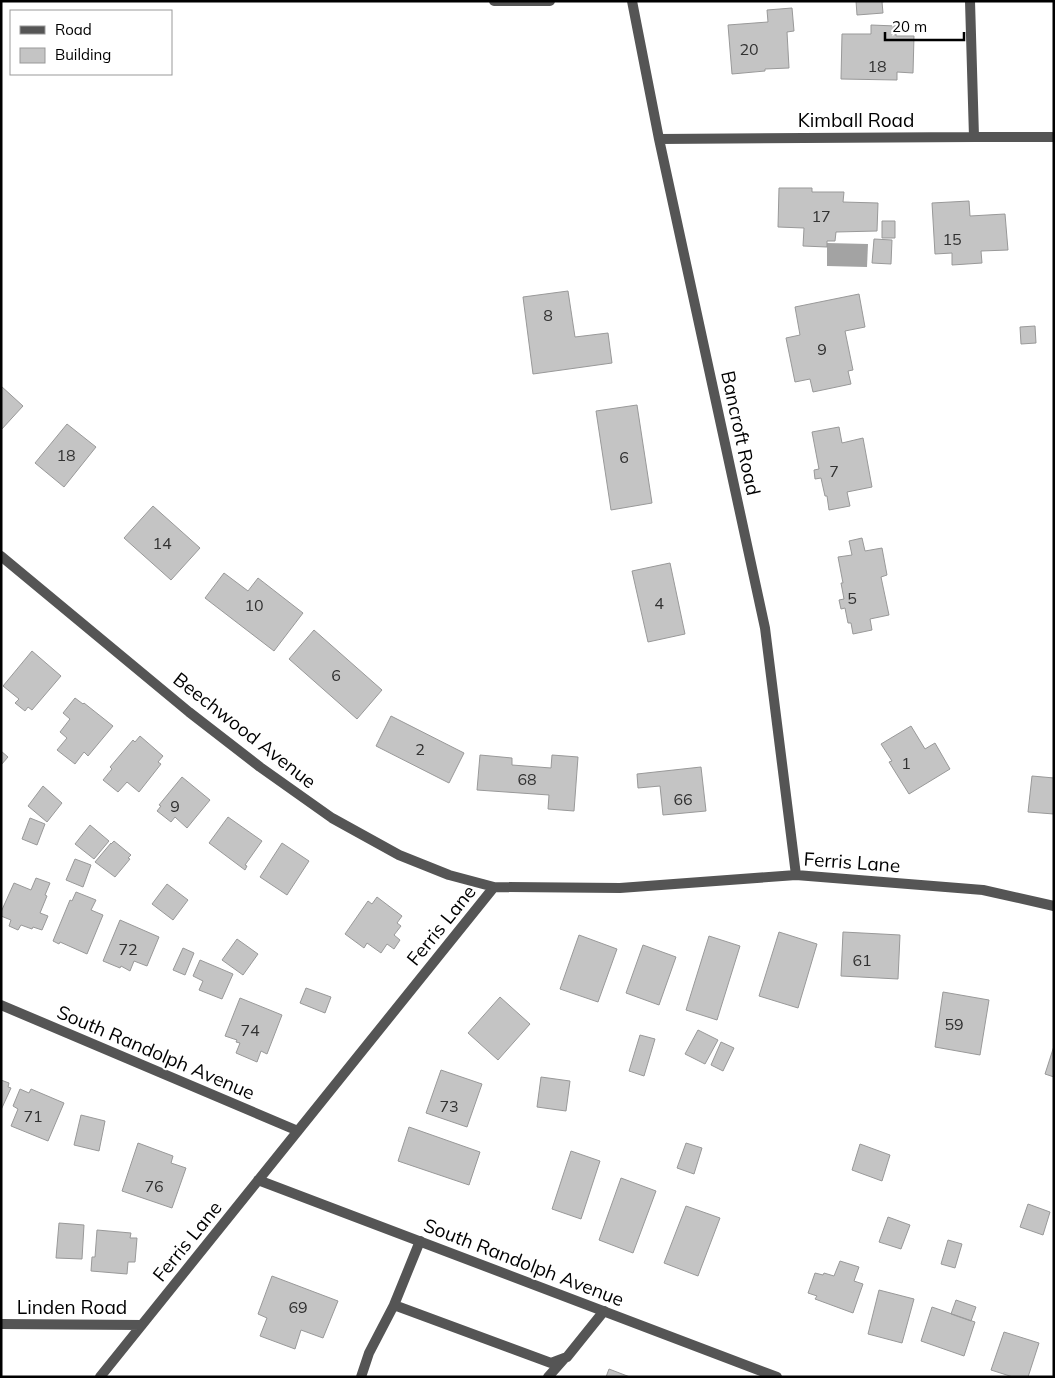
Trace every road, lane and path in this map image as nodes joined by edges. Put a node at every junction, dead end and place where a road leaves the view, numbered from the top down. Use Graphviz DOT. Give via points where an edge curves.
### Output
graph roads {
  1 [pos="494,1"];
  2 [pos="550,1"];
  3 [pos="632,1"];
  4 [pos="970,1"];
  5 [pos="974,136"];
  6 [pos="1054,137"];
  7 [pos="659,139"];
  8 [pos="1,556"];
  9 [pos="796,875"];
  10 [pos="494,887"];
  11 [pos="1054,906"];
  12 [pos="1,1005"];
  13 [pos="298,1131"];
  14 [pos="258,1180"];
  15 [pos="420,1241"];
  16 [pos="394,1305"];
  17 [pos="604,1311"];
  18 [pos="1,1324"];
  19 [pos="142,1325"];
  20 [pos="567,1356"];
  21 [pos="100,1377"];
  22 [pos="361,1377"];
  23 [pos="548,1377"];
  24 [pos="777,1377"];
  1 -- 2 [label="street"];
  3 -- 7 [label="street, Bancroft Road"];
  4 -- 5 [label="street"];
  5 -- 6 [label="street, Kimball Road"];
  5 -- 7 [label="street, Kimball Road"];
  7 -- 9 [label="street, Bancroft Road" via="765,628"];
  8 -- 10 [label="street, Beechwood Avenue" via="189,712 332,818 399,855 449,875"];
  9 -- 10 [label="street, Ferris Lane" via="620,888"];
  9 -- 11 [label="street, Ferris Lane" via="983,890"];
  10 -- 13 [label="street, Ferris Lane"];
  12 -- 13 [label="street, South Randolph Avenue"];
  13 -- 14 [label="street, Ferris Lane"];
  14 -- 15 [label="street, South Randolph Avenue"];
  14 -- 19 [label="street, Ferris Lane"];
  15 -- 16 [label="street"];
  15 -- 17 [label="street, South Randolph Avenue"];
  16 -- 20 [label="street" via="551,1363"];
  16 -- 22 [label="street" via="369,1353"];
  17 -- 20 [label="street"];
  17 -- 24 [label="street, South Randolph Avenue"];
  18 -- 19 [label="street, Linden Road"];
  19 -- 21 [label="street, Ferris Lane"];
  20 -- 23 [label="street"];
}
